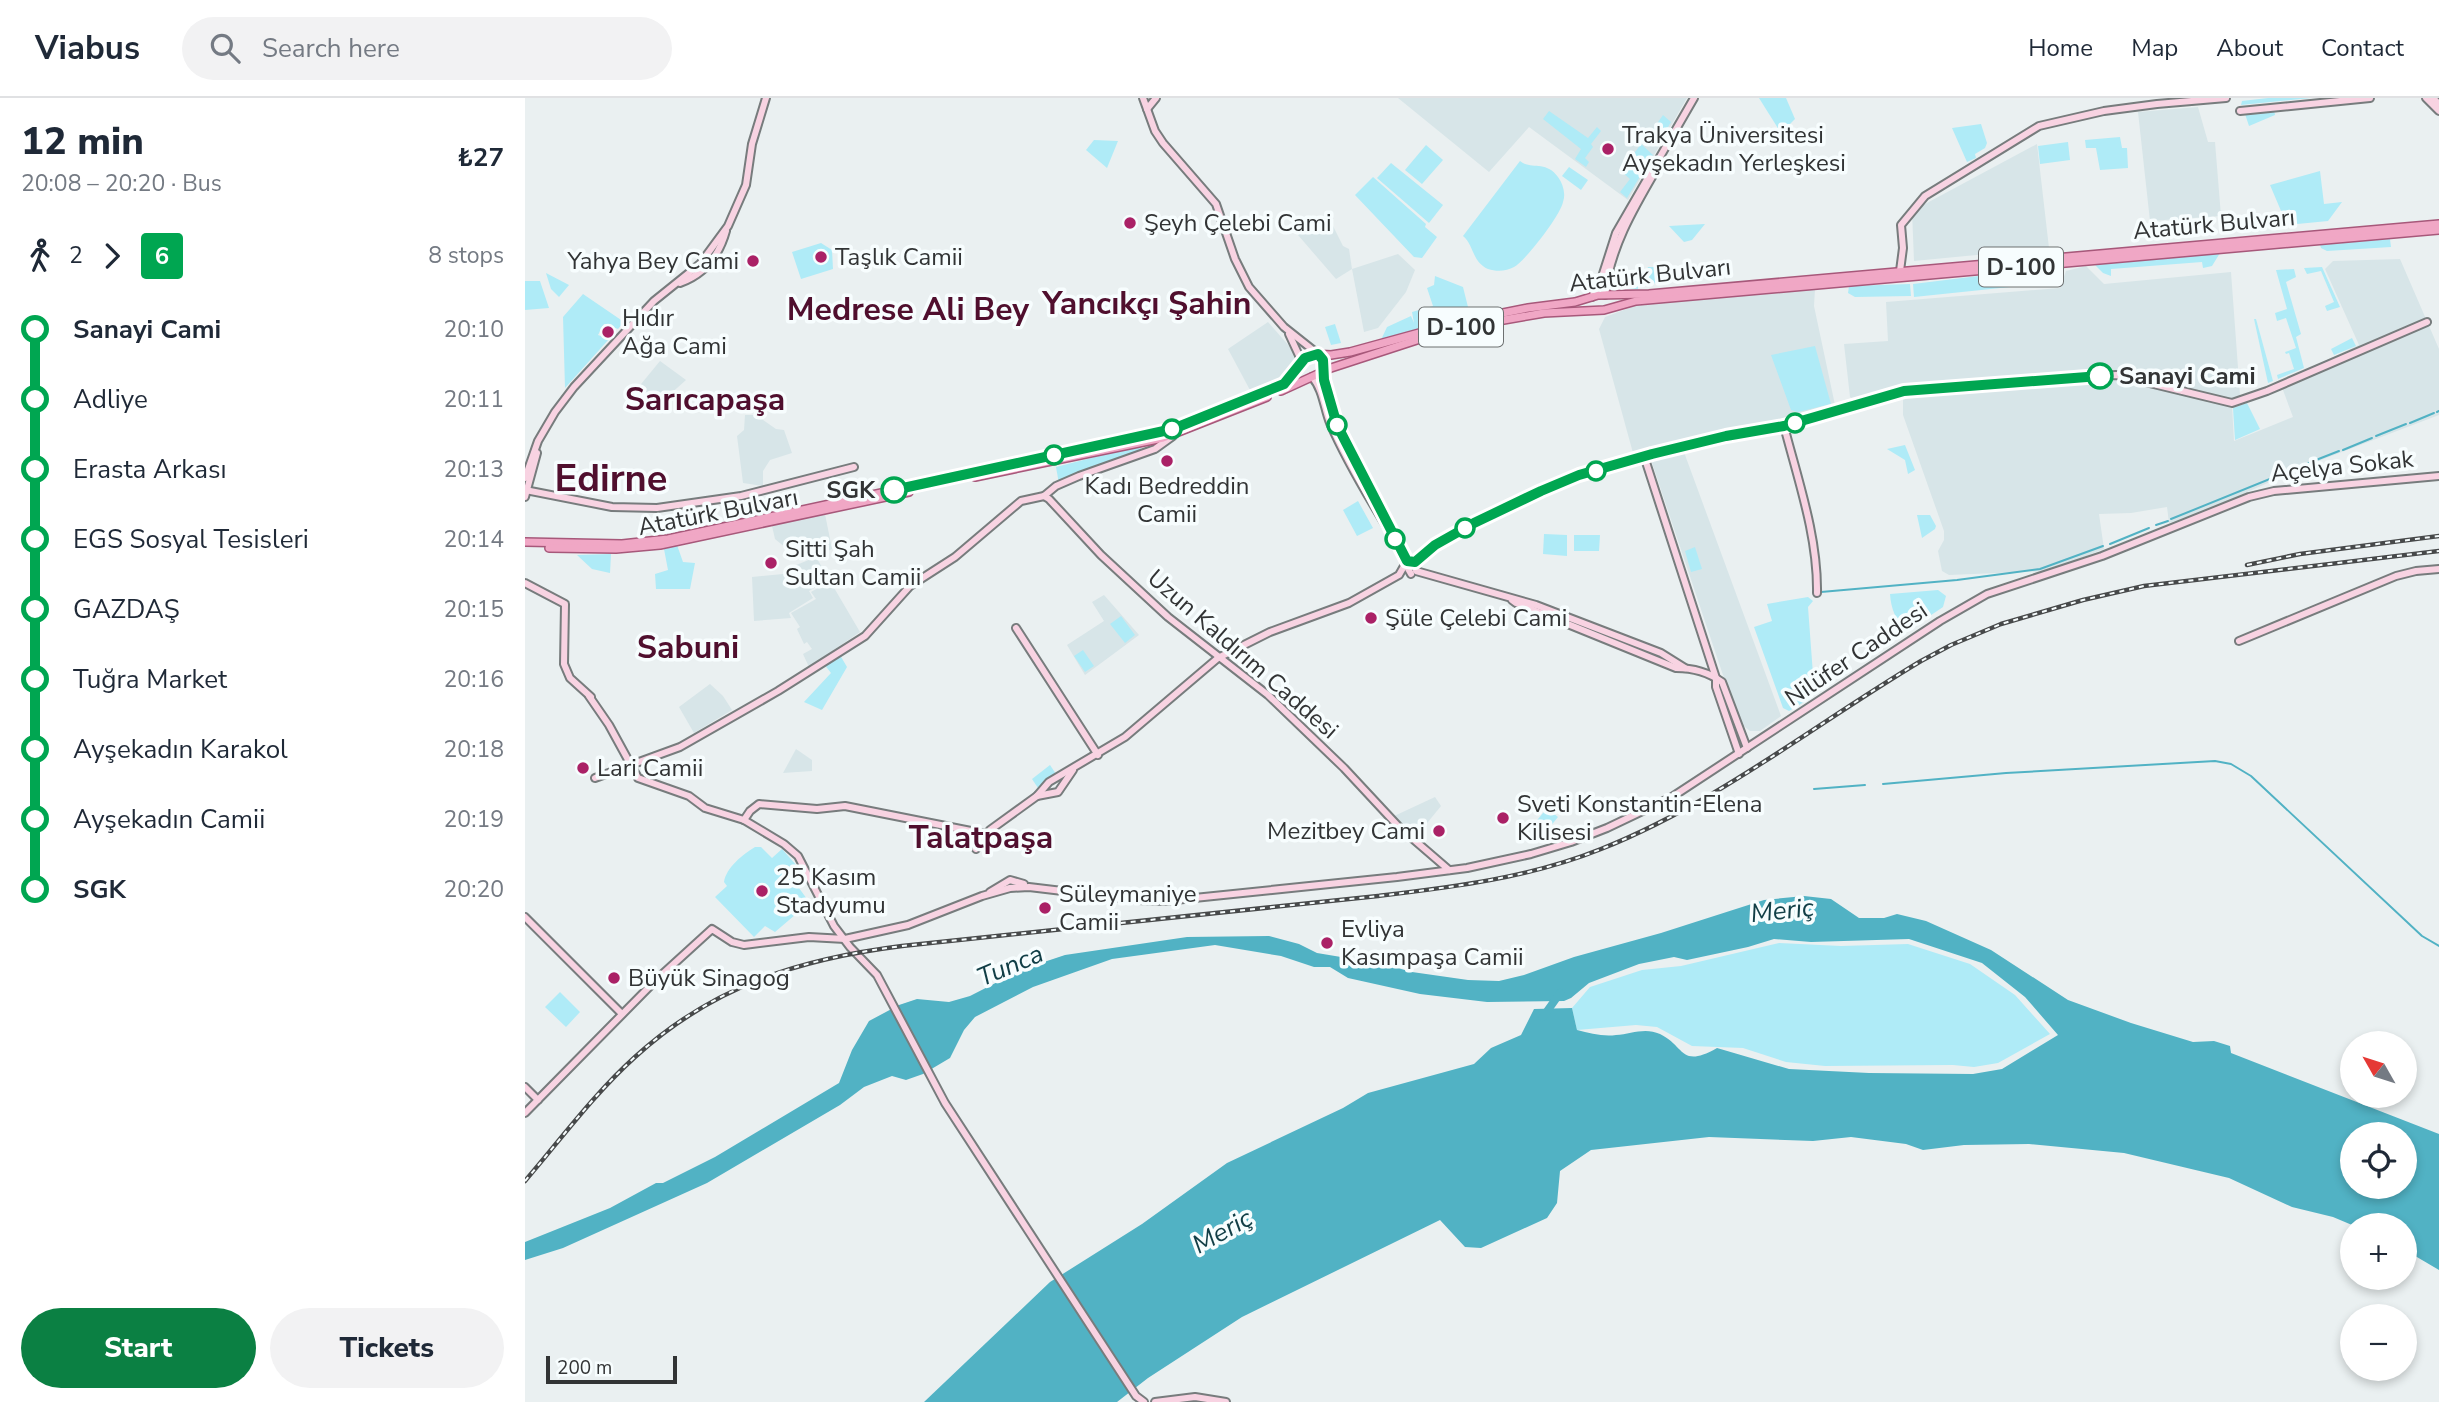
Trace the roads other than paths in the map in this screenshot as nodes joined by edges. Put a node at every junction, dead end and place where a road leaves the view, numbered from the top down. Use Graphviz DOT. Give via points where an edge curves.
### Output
graph roads {
  1 [pos="766,98"];
  2 [pos="1143,98"];
  3 [pos="1156,98"];
  4 [pos="1696,98"];
  5 [pos="2226,98"];
  6 [pos="2370,98"];
  7 [pos="2426,98"];
  8 [pos="2433,98"];
  9 [pos="2439,104"];
  10 [pos="1147,109"];
  11 [pos="2239,111"];
  12 [pos="2439,111"];
  13 [pos="2439,224"];
  14 [pos="2439,230"];
  15 [pos="1901,271"];
  16 [pos="1605,295"];
  17 [pos="1592,297"];
  18 [pos="1604,310"];
  19 [pos="1591,311"];
  20 [pos="2427,322"];
  21 [pos="1284,327"];
  22 [pos="1318,354"];
  23 [pos="1301,362"];
  24 [pos="1324,371"];
  25 [pos="1312,377"];
  26 [pos="1330,415"];
  27 [pos="1784,426"];
  28 [pos="1175,434"];
  29 [pos="534,455"];
  30 [pos="1644,456"];
  31 [pos="853,467"];
  32 [pos="2439,476"];
  33 [pos="525,478"];
  34 [pos="525,492"];
  35 [pos="1044,496"];
  36 [pos="2249,497"];
  37 [pos="525,545"];
  38 [pos="1409,563"];
  39 [pos="2439,569"];
  40 [pos="1413,573"];
  41 [pos="1399,575"];
  42 [pos="525,583"];
  43 [pos="525,589"];
  44 [pos="1817,593"];
  45 [pos="544,594"];
  46 [pos="1016,628"];
  47 [pos="2239,641"];
  48 [pos="1218,658"];
  49 [pos="1716,678"];
  50 [pos="1747,748"];
  51 [pos="1739,754"];
  52 [pos="1098,755"];
  53 [pos="632,765"];
  54 [pos="1075,769"];
  55 [pos="595,778"];
  56 [pos="1051,782"];
  57 [pos="1061,786"];
  58 [pos="1052,794"];
  59 [pos="1037,796"];
  60 [pos="744,820"];
  61 [pos="986,834"];
  62 [pos="977,849"];
  63 [pos="1448,870"];
  64 [pos="525,917"];
  65 [pos="834,926"];
  66 [pos="828,939"];
  67 [pos="845,939"];
  68 [pos="622,1014"];
  69 [pos="525,1087"];
  70 [pos="538,1100"];
  71 [pos="525,1113"];
  72 [pos="1135,1399"];
  73 [pos="1144,1402"];
  74 [pos="1155,1402"];
  75 [pos="1226,1402"];
  1 -- 29 [label="main road" via="746,186 728,226 700,264 653,301 595,364 555,412"];
  2 -- 10 [label="main road"];
  3 -- 10 [label="main road"];
  4 -- 16 [label="main road" via="1621,234"];
  4 -- 17 [label="main road" via="1616,233"];
  5 -- 15 [label="main road" via="2104,111 2039,126 1917,204 1901,225"];
  6 -- 11 [label="main road"];
  7 -- 12 [label="main road"];
  8 -- 9 [label="main road"];
  10 -- 21 [label="main road" via="1163,143 1216,204 1245,281"];
  13 -- 15 [label="main road, Atatürk Bulvarı / D-100"];
  14 -- 18 [label="main road, Atatürk Bulvarı / D-100" via="1649,300"];
  15 -- 16 [label="main road, Atatürk Bulvarı / D-100"];
  16 -- 17 [label="main road, Atatürk Bulvarı / D-100"];
  16 -- 18 [label="main road"];
  17 -- 19 [label="main road"];
  17 -- 22 [label="main road, Atatürk Bulvarı / D-100" via="1473,319 1345,353"];
  18 -- 19 [label="main road, Atatürk Bulvarı / D-100"];
  19 -- 24 [label="main road, Atatürk Bulvarı / D-100" via="1545,313 1459,327"];
  20 -- 27 [label="main road" via="2232,402 2116,375 1904,391"];
  21 -- 22 [label="main road"];
  21 -- 23 [label="main road"];
  22 -- 23 [label="main road, Atatürk Bulvarı / D-100"];
  22 -- 24 [label="main road"];
  23 -- 25 [label="main road"];
  23 -- 37 [label="main road, Atatürk Bulvarı / D-100" via="1284,384 1161,432 658,540"];
  24 -- 25 [label="main road, Atatürk Bulvarı / D-100"];
  24 -- 26 [label="main road"];
  25 -- 26 [label="main road"];
  25 -- 28 [label="main road, Atatürk Bulvarı / D-100"];
  26 -- 38 [label="main road"];
  27 -- 30 [label="main road"];
  27 -- 44 [label="main road" via="1817,570"];
  28 -- 35 [label="main road" via="1155,449 1079,476"];
  28 -- 37 [label="main road, Atatürk Bulvarı / D-100" via="660,545 615,550"];
  29 -- 33 [label="main road"];
  29 -- 34 [label="main road"];
  30 -- 38 [label="main road" via="1541,491 1474,523"];
  30 -- 49 [label="main road"];
  31 -- 34 [label="main road" via="741,495 657,508 612,507"];
  32 -- 36 [label="main road, Açelya Sokak"];
  35 -- 48 [label="main road, Uzun Kaldırım Caddesi" via="1168,617"];
  35 -- 53 [label="main road" via="1021,501 955,557 910,586 860,639 693,740"];
  36 -- 50 [label="main road, Nilüfer Caddesi" via="1987,594"];
  38 -- 40 [label="main road"];
  38 -- 40 [label="main road" via="1418,568"];
  38 -- 41 [label="main road"];
  39 -- 47 [label="main road" via="2396,576"];
  40 -- 41 [label="main road"];
  40 -- 49 [label="main road" via="1516,598"];
  41 -- 48 [label="main road" via="1349,603 1270,632"];
  42 -- 45 [label="main road"];
  43 -- 45 [label="main road"];
  45 -- 53 [label="main road" via="565,604 564,664 571,678 589,696"];
  46 -- 52 [label="main road"];
  48 -- 52 [label="main road"];
  48 -- 63 [label="main road, Uzun Kaldırım Caddesi" via="1268,695"];
  49 -- 50 [label="main road" via="1722,682"];
  49 -- 51 [label="main road"];
  50 -- 51 [label="main road, Nilüfer Caddesi"];
  51 -- 63 [label="main road, Nilüfer Caddesi" via="1629,819 1571,842"];
  52 -- 54 [label="main road"];
  53 -- 55 [label="main road"];
  53 -- 60 [label="main road" via="638,778"];
  54 -- 56 [label="main road"];
  54 -- 57 [label="main road"];
  56 -- 57 [label="main road" via="1058,781"];
  56 -- 58 [label="main road" via="1048,789"];
  56 -- 59 [label="main road"];
  57 -- 58 [label="main road"];
  58 -- 59 [label="main road"];
  59 -- 61 [label="main road"];
  60 -- 61 [label="main road" via="759,804 817,809 845,806"];
  60 -- 65 [label="main road" via="798,856"];
  61 -- 62 [label="main road"];
  63 -- 67 [label="main road, Nilüfer Caddesi" via="1156,901 1008,885 908,925"];
  64 -- 68 [label="main road"];
  65 -- 66 [label="main road"];
  65 -- 67 [label="main road"];
  66 -- 67 [label="main road, Nilüfer Caddesi"];
  66 -- 68 [label="main road, Nilüfer Caddesi" via="744,945 712,929"];
  67 -- 72 [label="main road" via="877,975 933,1082"];
  68 -- 70 [label="main road"];
  69 -- 70 [label="main road"];
  70 -- 71 [label="main road"];
  72 -- 73 [label="main road"];
  74 -- 75 [label="main road" via="1195,1397"];
}
